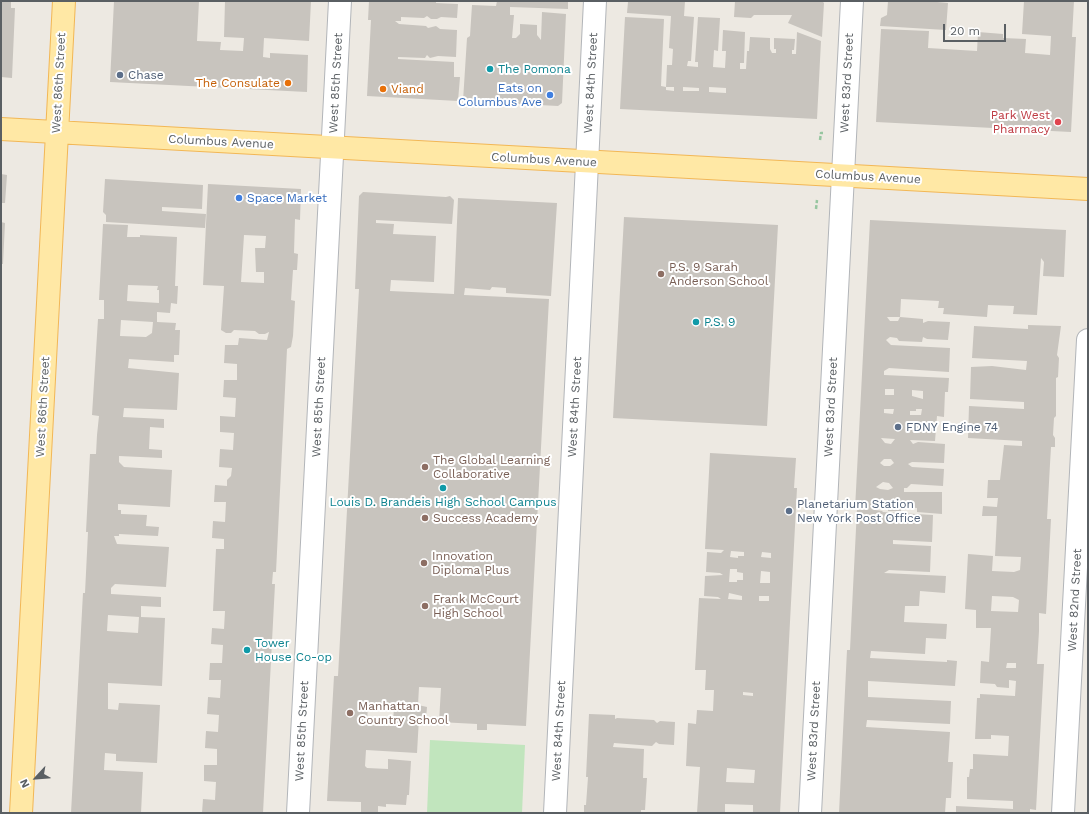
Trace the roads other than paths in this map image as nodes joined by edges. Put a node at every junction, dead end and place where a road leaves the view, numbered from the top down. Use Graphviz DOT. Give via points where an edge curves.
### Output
graph roads {
  1 [pos="64,1"];
  2 [pos="340,1"];
  3 [pos="595,1"];
  4 [pos="852,1"];
  5 [pos="1,130"];
  6 [pos="57,132"];
  7 [pos="333,148"];
  8 [pos="587,162"];
  9 [pos="843,175"];
  10 [pos="1088,189"];
  11 [pos="1088,340"];
  12 [pos="1087,390"];
  13 [pos="22,813"];
  14 [pos="298,813"];
  15 [pos="555,813"];
  16 [pos="810,813"];
  17 [pos="1063,813"];
  1 -- 6 [label="main road, West 86th Street"];
  2 -- 7 [label="street, West 85th Street"];
  3 -- 8 [label="street, West 84th Street"];
  4 -- 9 [label="street, West 83rd Street"];
  5 -- 6 [label="main road, Columbus Avenue"];
  6 -- 7 [label="main road, Columbus Avenue"];
  6 -- 13 [label="main road, West 86th Street"];
  7 -- 8 [label="main road, Columbus Avenue"];
  7 -- 14 [label="street, West 85th Street"];
  8 -- 9 [label="main road, Columbus Avenue"];
  8 -- 15 [label="street, West 84th Street"];
  9 -- 10 [label="main road, Columbus Avenue"];
  9 -- 16 [label="street, West 83rd Street"];
  11 -- 12 [label="street, West 82nd Street"];
  12 -- 17 [label="street, West 82nd Street"];
}
